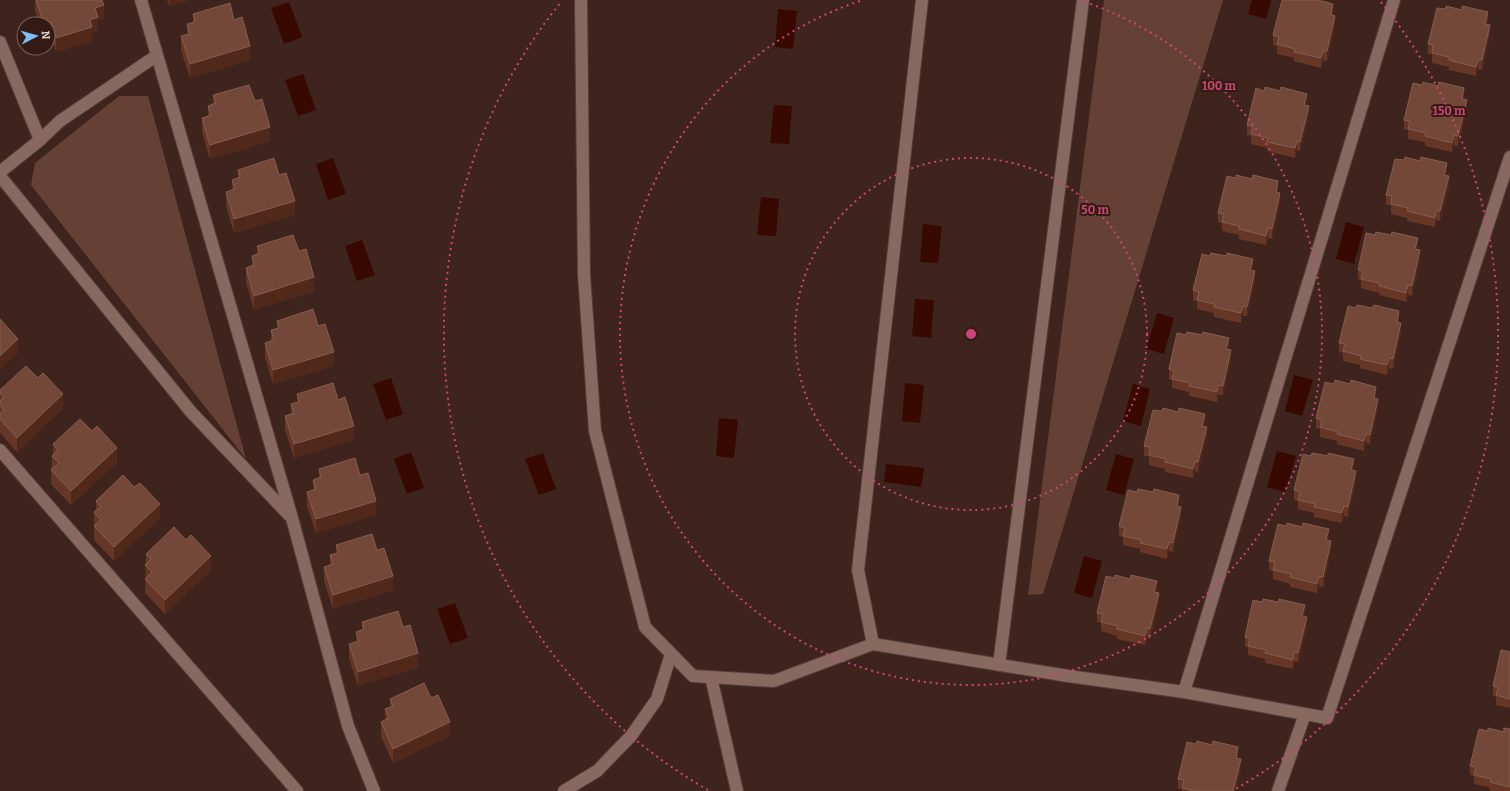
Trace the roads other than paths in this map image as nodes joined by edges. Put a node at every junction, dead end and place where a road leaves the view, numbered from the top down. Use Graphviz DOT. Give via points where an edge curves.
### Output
graph roads {
  1 [pos="141,0"];
  2 [pos="581,0"];
  3 [pos="922,0"];
  4 [pos="1083,0"];
  5 [pos="1394,0"];
  6 [pos="0,42"];
  7 [pos="156,56"];
  8 [pos="40,140"];
  9 [pos="1510,157"];
  10 [pos="0,172"];
  11 [pos="0,176"];
  12 [pos="0,450"];
  13 [pos="292,518"];
  14 [pos="873,644"];
  15 [pos="671,654"];
  16 [pos="999,665"];
  17 [pos="711,677"];
  18 [pos="1184,692"];
  19 [pos="1305,714"];
  20 [pos="297,791"];
  21 [pos="374,791"];
  22 [pos="564,791"];
  23 [pos="737,791"];
  24 [pos="1278,791"];
  1 -- 7 [label="street"];
  2 -- 15 [label="street" via="584,275 595,431 645,627"];
  3 -- 14 [label="street" via="858,570"];
  4 -- 16 [label="street"];
  5 -- 18 [label="street"];
  6 -- 8 [label="street"];
  7 -- 8 [label="street" via="60,121"];
  7 -- 13 [label="street"];
  8 -- 10 [label="street"];
  9 -- 19 [label="street" via="1327,718"];
  11 -- 13 [label="street" via="191,412"];
  12 -- 20 [label="street"];
  13 -- 21 [label="street" via="348,726"];
  14 -- 16 [label="street"];
  14 -- 17 [label="street" via="774,681"];
  15 -- 17 [label="street" via="693,676"];
  15 -- 22 [label="street" via="657,699 631,736 597,771"];
  16 -- 18 [label="street"];
  17 -- 23 [label="street"];
  18 -- 19 [label="street"];
  19 -- 24 [label="street"];
}
